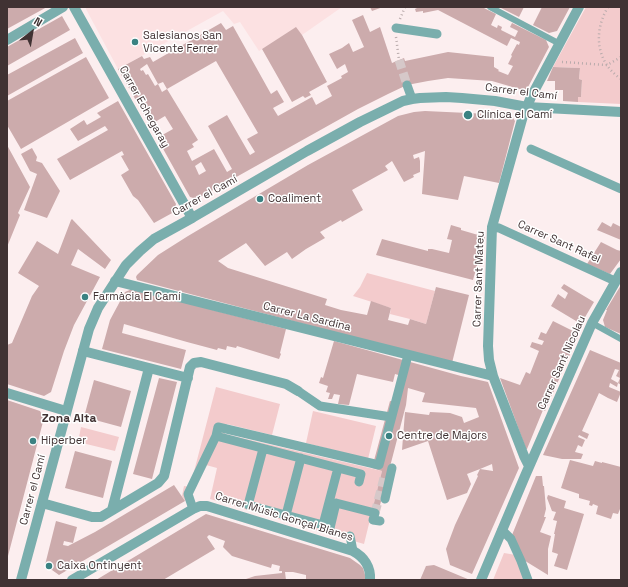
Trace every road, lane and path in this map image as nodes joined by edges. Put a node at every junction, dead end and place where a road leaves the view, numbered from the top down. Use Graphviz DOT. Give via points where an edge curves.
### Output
graph roads {
  1 [pos="63,7"];
  2 [pos="74,7"];
  3 [pos="490,7"];
  4 [pos="579,7"];
  5 [pos="608,7"];
  6 [pos="396,28"];
  7 [pos="437,34"];
  8 [pos="7,40"];
  9 [pos="560,44"];
  10 [pos="621,57"];
  11 [pos="550,61"];
  12 [pos="607,65"];
  13 [pos="621,79"];
  14 [pos="408,86"];
  15 [pos="412,99"];
  16 [pos="527,107"];
  17 [pos="621,112"];
  18 [pos="530,150"];
  19 [pos="621,189"];
  20 [pos="192,218"];
  21 [pos="492,227"];
  22 [pos="621,272"];
  23 [pos="615,281"];
  24 [pos="115,282"];
  25 [pos="592,323"];
  26 [pos="621,339"];
  27 [pos="84,351"];
  28 [pos="408,355"];
  29 [pos="149,368"];
  30 [pos="493,376"];
  31 [pos="188,378"];
  32 [pos="298,391"];
  33 [pos="7,393"];
  34 [pos="66,411"];
  35 [pos="391,417"];
  36 [pos="216,436"];
  37 [pos="263,449"];
  38 [pos="301,458"];
  39 [pos="529,466"];
  40 [pos="338,468"];
  41 [pos="392,468"];
  42 [pos="359,482"];
  43 [pos="385,499"];
  44 [pos="42,503"];
  45 [pos="193,509"];
  46 [pos="112,510"];
  47 [pos="286,515"];
  48 [pos="380,521"];
  49 [pos="330,528"];
  50 [pos="502,530"];
  51 [pos="350,536"];
  52 [pos="354,551"];
  53 [pos="21,580"];
  54 [pos="72,580"];
  55 [pos="370,580"];
  56 [pos="481,580"];
  57 [pos="528,580"];
  1 -- 8 [label="street"];
  2 -- 20 [label="street, Carrer Echegaray"];
  3 -- 9 [label="lane"];
  4 -- 9 [label="street, Carrer Sant Mateu"];
  5 -- 12 [label="path" via="602,17 599,39 601,54"];
  6 -- 7 [label="street"];
  9 -- 11 [label="street, Carrer Sant Mateu"];
  10 -- 12 [label="path"];
  11 -- 12 [label="path"];
  11 -- 16 [label="street, Carrer Sant Mateu"];
  12 -- 13 [label="path"];
  14 -- 15 [label="street"];
  15 -- 16 [label="street, Carrer el Camí" via="462,98"];
  15 -- 20 [label="street, Carrer el Camí" via="360,122"];
  16 -- 17 [label="street, Carrer el Camí"];
  16 -- 21 [label="street, Carrer Sant Mateu"];
  18 -- 19 [label="street"];
  20 -- 24 [label="street, Carrer el Camí" via="154,238 126,265"];
  21 -- 23 [label="street, Carrer Sant Rafel"];
  21 -- 30 [label="street, Carrer Sant Mateu" via="488,346"];
  22 -- 23 [label="street, Carrer Sant Nicolau"];
  23 -- 25 [label="street, Carrer Sant Nicolau"];
  24 -- 27 [label="street, Carrer el Camí" via="98,308 89,329"];
  24 -- 28 [label="street, Carrer La Sardina"];
  25 -- 26 [label="lane"];
  25 -- 39 [label="street, Carrer Sant Nicolau"];
  27 -- 29 [label="street"];
  27 -- 34 [label="street, Carrer el Camí"];
  28 -- 30 [label="street, Carrer La Sardina"];
  28 -- 35 [label="street"];
  29 -- 31 [label="street"];
  29 -- 46 [label="street"];
  30 -- 39 [label="street, Carrer Sant Mateu"];
  31 -- 32 [label="street" via="190,367 201,362 286,384"];
  31 -- 46 [label="street" via="164,476 158,483"];
  32 -- 35 [label="street" via="320,406"];
  33 -- 34 [label="street"];
  34 -- 44 [label="street, Carrer el Camí"];
  35 -- 36 [label="street" via="379,464 218,427"];
  36 -- 37 [label="street"];
  36 -- 45 [label="street" via="188,494"];
  37 -- 38 [label="street"];
  37 -- 47 [label="street" via="248,505"];
  38 -- 40 [label="street"];
  38 -- 47 [label="street"];
  39 -- 50 [label="street, Carrer Sant Nicolau"];
  40 -- 42 [label="street" via="361,474"];
  40 -- 47 [label="street" via="322,525"];
  41 -- 43 [label="street"];
  44 -- 46 [label="street" via="92,517 101,517"];
  44 -- 53 [label="street, Carrer el Camí"];
  45 -- 52 [label="street, Carrer Músic Gonçal Blanes" via="207,506"];
  45 -- 54 [label="street, Carrer Músic Gonçal Blanes"];
  48 -- 49 [label="street" via="373,520 375,513 336,503"];
  50 -- 56 [label="street, Carrer Sant Nicolau"];
  50 -- 57 [label="street" via="511,539"];
  51 -- 52 [label="street"];
  52 -- 55 [label="street, Carrer Músic Gonçal Blanes" via="368,566"];
}
